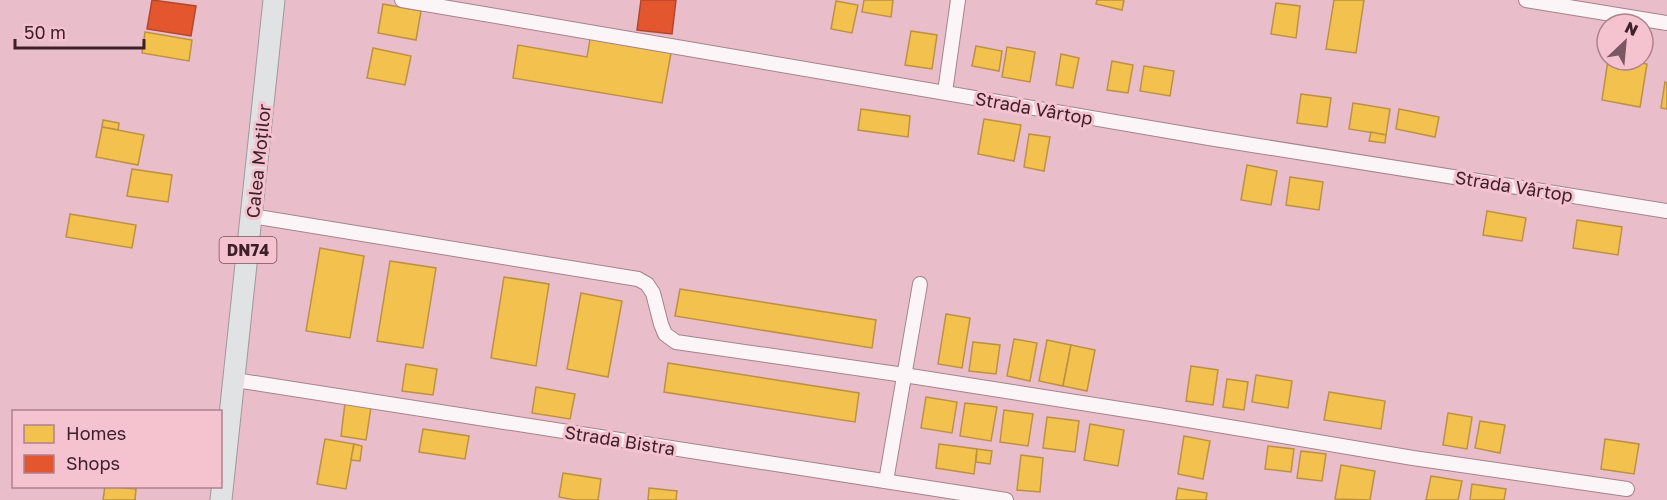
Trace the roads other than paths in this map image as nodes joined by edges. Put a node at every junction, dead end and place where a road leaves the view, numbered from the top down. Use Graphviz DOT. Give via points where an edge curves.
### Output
graph roads {
  1 [pos="274,0"];
  2 [pos="402,0"];
  3 [pos="958,0"];
  4 [pos="1526,0"];
  5 [pos="1667,23"];
  6 [pos="945,92"];
  7 [pos="1667,211"];
  8 [pos="252,216"];
  9 [pos="920,284"];
  10 [pos="904,375"];
  11 [pos="235,380"];
  12 [pos="886,481"];
  13 [pos="1627,489"];
  14 [pos="221,500"];
  15 [pos="1006,500"];
  1 -- 8 [label="main road, Calea Moților / DN74"];
  2 -- 6 [label="street, Strada Vârtop"];
  3 -- 6 [label="street"];
  4 -- 5 [label="street"];
  6 -- 7 [label="street, Strada Vârtop"];
  8 -- 10 [label="street" via="638,279 653,293 665,334 676,342"];
  8 -- 11 [label="main road, Calea Moților / DN74"];
  9 -- 10 [label="street"];
  10 -- 12 [label="street"];
  10 -- 13 [label="street"];
  11 -- 12 [label="street, Strada Bistra"];
  11 -- 14 [label="main road, Calea Moților / DN74"];
  12 -- 15 [label="street, Strada Bistra"];
}
